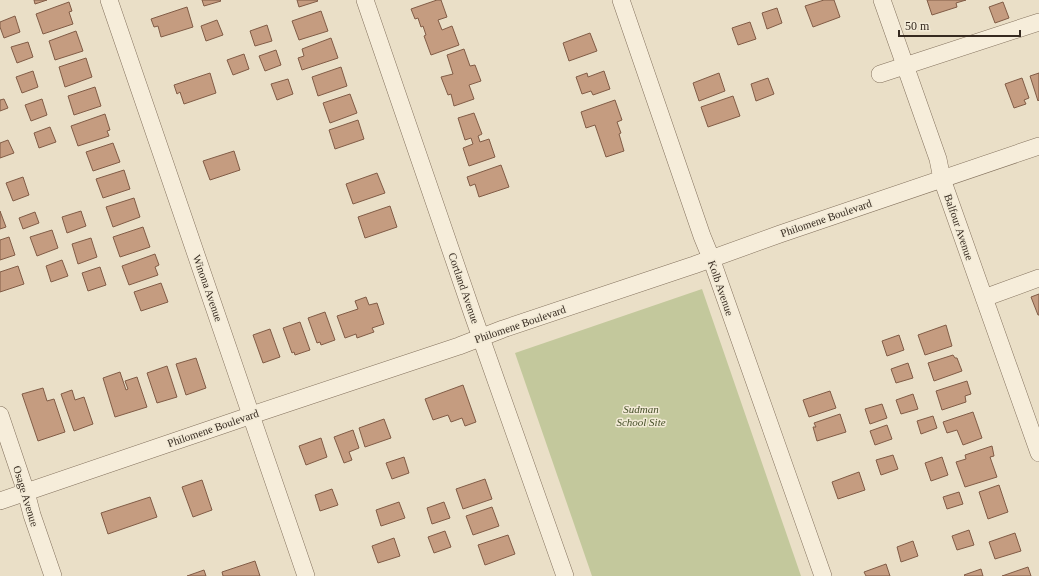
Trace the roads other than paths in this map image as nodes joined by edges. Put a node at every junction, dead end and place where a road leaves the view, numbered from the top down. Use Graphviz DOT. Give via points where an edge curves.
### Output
graph roads {
  1 [pos="109,0"];
  2 [pos="365,0"];
  3 [pos="621,0"];
  4 [pos="882,0"];
  5 [pos="1039,22"];
  6 [pos="906,66"];
  7 [pos="880,74"];
  8 [pos="1039,146"];
  9 [pos="942,179"];
  10 [pos="711,258"];
  11 [pos="1039,278"];
  12 [pos="984,298"];
  13 [pos="481,337"];
  14 [pos="0,415"];
  15 [pos="252,415"];
  16 [pos="1039,453"];
  17 [pos="26,492"];
  18 [pos="0,501"];
  19 [pos="53,576"];
  20 [pos="306,576"];
  21 [pos="565,576"];
  22 [pos="823,576"];
  1 -- 15 [label="street, Winona Avenue"];
  2 -- 13 [label="street, Cortland Avenue"];
  3 -- 10 [label="street, Kolb Avenue"];
  4 -- 6 [label="street, Balfour Avenue"];
  5 -- 6 [label="street"];
  6 -- 7 [label="street"];
  6 -- 9 [label="street, Balfour Avenue" via="938,159"];
  8 -- 9 [label="street, Philomene Boulevard"];
  9 -- 10 [label="street, Philomene Boulevard"];
  9 -- 12 [label="street, Balfour Avenue"];
  10 -- 13 [label="street, Philomene Boulevard"];
  10 -- 22 [label="street, Kolb Avenue"];
  11 -- 12 [label="street"];
  12 -- 16 [label="street, Balfour Avenue"];
  13 -- 15 [label="street, Philomene Boulevard"];
  13 -- 21 [label="street, Cortland Avenue"];
  14 -- 17 [label="street, Osage Avenue"];
  15 -- 17 [label="street, Philomene Boulevard"];
  15 -- 20 [label="street, Winona Avenue"];
  17 -- 18 [label="street, Philomene Boulevard"];
  17 -- 19 [label="street, Osage Avenue"];
}
